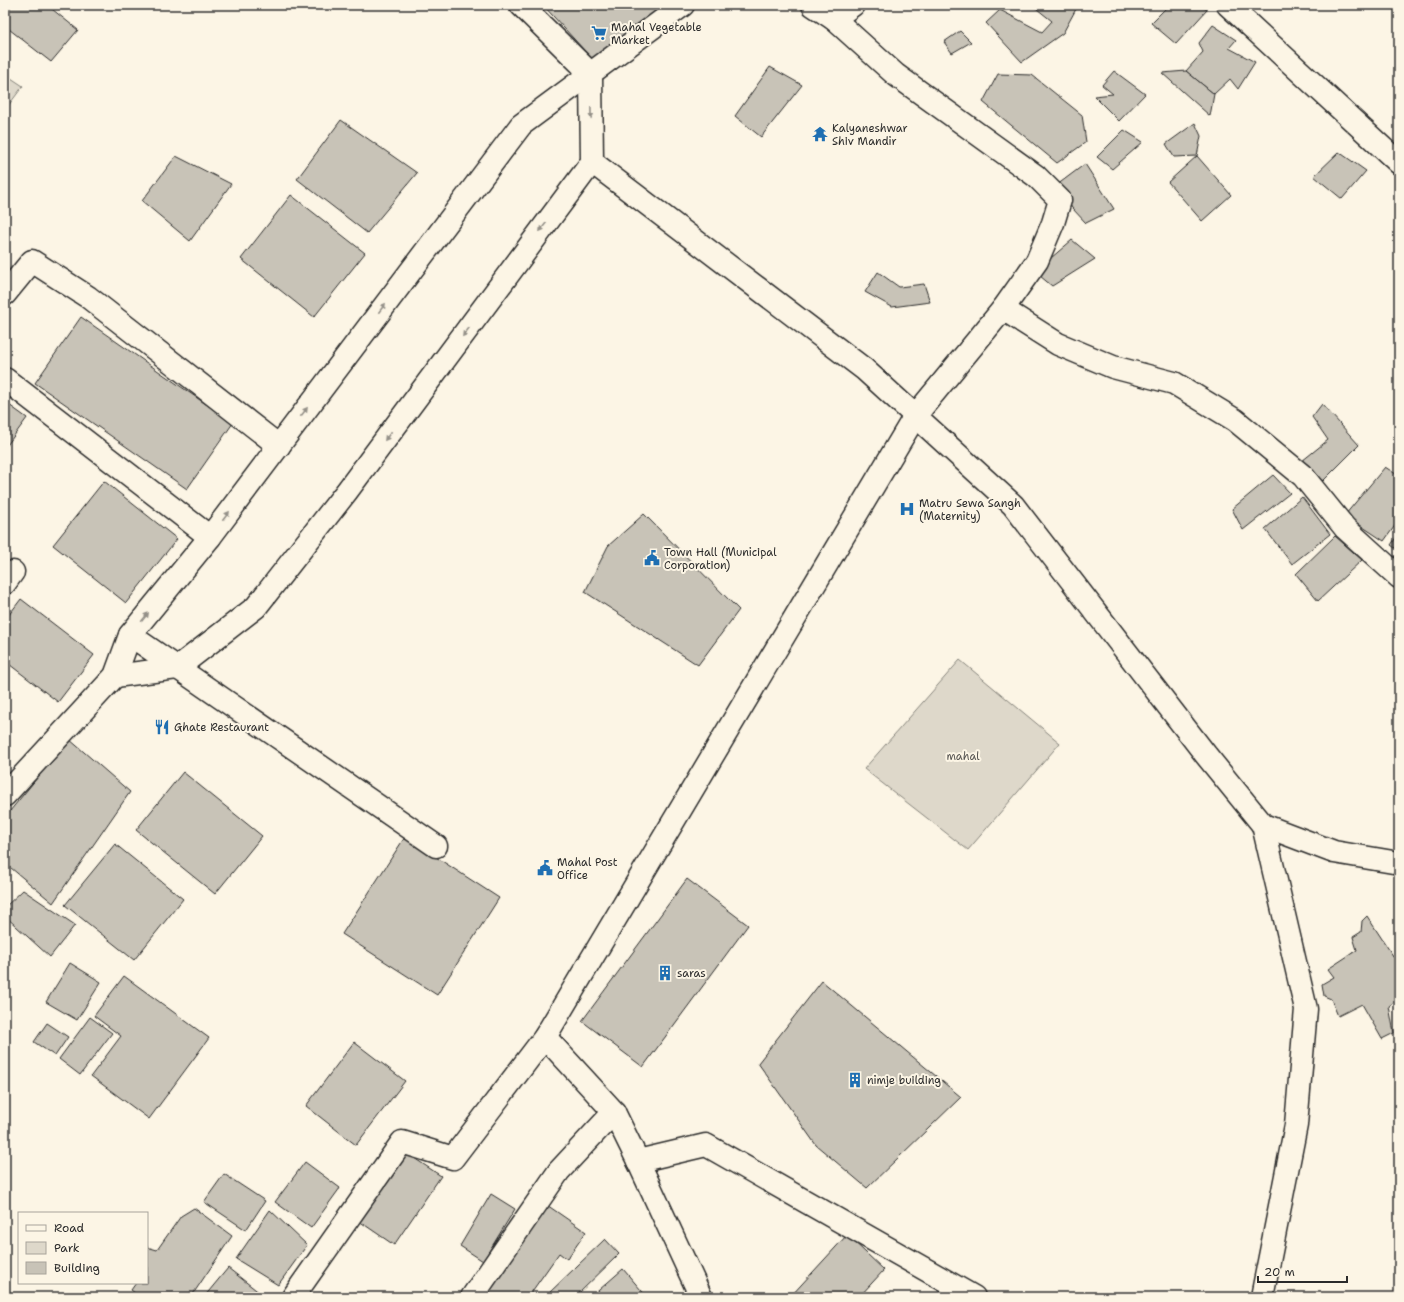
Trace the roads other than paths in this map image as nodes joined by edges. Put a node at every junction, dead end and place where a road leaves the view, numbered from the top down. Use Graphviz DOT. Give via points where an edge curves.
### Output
graph roads {
  1 [pos="521,5"];
  2 [pos="683,5"];
  3 [pos="813,5"];
  4 [pos="853,5"];
  5 [pos="1228,5"];
  6 [pos="834,19"];
  7 [pos="591,74"];
  8 [pos="592,162"];
  9 [pos="1399,163"];
  10 [pos="5,294"];
  11 [pos="1003,309"];
  12 [pos="5,379"];
  13 [pos="915,416"];
  14 [pos="279,446"];
  15 [pos="210,537"];
  16 [pos="1399,577"];
  17 [pos="130,635"];
  18 [pos="177,668"];
  19 [pos="115,676"];
  20 [pos="5,795"];
  21 [pos="1263,825"];
  22 [pos="436,846"];
  23 [pos="1399,863"];
  24 [pos="546,1037"];
  25 [pos="614,1112"];
  26 [pos="638,1161"];
  27 [pos="293,1297"];
  28 [pos="472,1297"];
  29 [pos="701,1297"];
  30 [pos="974,1297"];
  31 [pos="1262,1297"];
  1 -- 7 [label="street"];
  2 -- 7 [label="street"];
  3 -- 6 [label="street"];
  4 -- 6 [label="street"];
  5 -- 9 [label="street"];
  6 -- 11 [label="street" via="896,75 1036,176 1060,200 1037,261"];
  7 -- 8 [label="street, one-way"];
  14 -- 7 [label="street, one-way" via="521,125"];
  8 -- 13 [label="street" via="864,369"];
  8 -- 18 [label="street, one-way" via="347,491 256,607"];
  10 -- 14 [label="street" via="32,261 88,297"];
  11 -- 13 [label="street"];
  11 -- 16 [label="street" via="1058,344 1113,367 1174,383 1235,420 1302,476 1346,528"];
  12 -- 15 [label="street"];
  13 -- 21 [label="street" via="1013,505"];
  13 -- 24 [label="street"];
  15 -- 14 [label="street, one-way"];
  17 -- 15 [label="street, one-way"];
  17 -- 18 [label="street"];
  17 -- 19 [label="street"];
  18 -- 19 [label="street"];
  18 -- 22 [label="street"];
  19 -- 20 [label="street"];
  21 -- 23 [label="street" via="1334,852"];
  21 -- 31 [label="street" via="1306,1009 1296,1125"];
  24 -- 25 [label="street"];
  24 -- 27 [label="street" via="453,1158 402,1142"];
  25 -- 26 [label="street"];
  25 -- 28 [label="street" via="559,1171"];
  26 -- 29 [label="street"];
  26 -- 30 [label="street" via="706,1145"];
}
